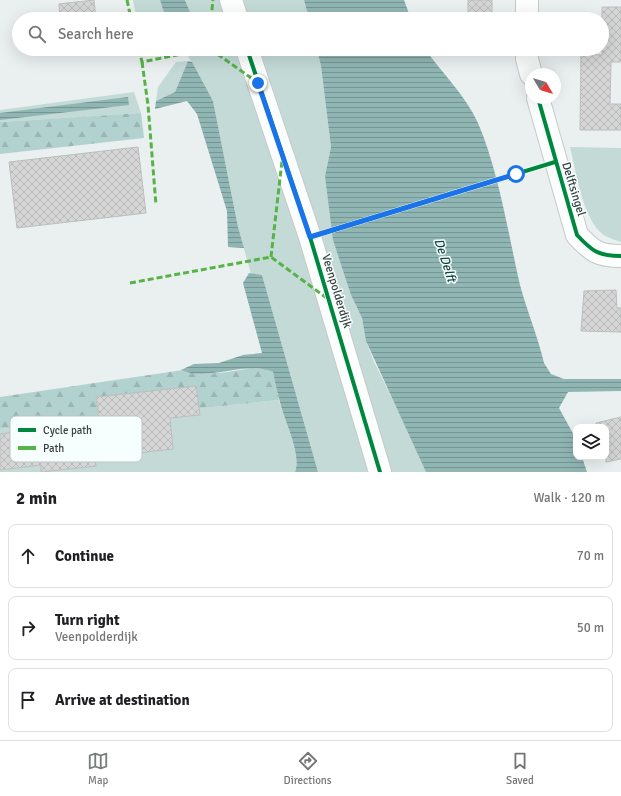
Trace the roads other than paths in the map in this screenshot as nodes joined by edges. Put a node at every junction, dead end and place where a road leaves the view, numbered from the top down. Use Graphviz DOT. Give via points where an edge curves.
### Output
graph roads {
  1 [pos="230,0"];
  2 [pos="527,0"];
  3 [pos="234,12"];
  4 [pos="527,12"];
  5 [pos="249,56"];
  6 [pos="527,56"];
  7 [pos="529,68"];
  8 [pos="540,104"];
  9 [pos="621,256"];
  10 [pos="380,472"];
  1 -- 3 [label="street"];
  2 -- 4 [label="street"];
  5 -- 10 [label="street, Veenpolderdijk" via="310,237"];
  6 -- 7 [label="street"];
  8 -- 9 [label="street, Delftsingel" via="577,235 591,250 610,256"];
}
